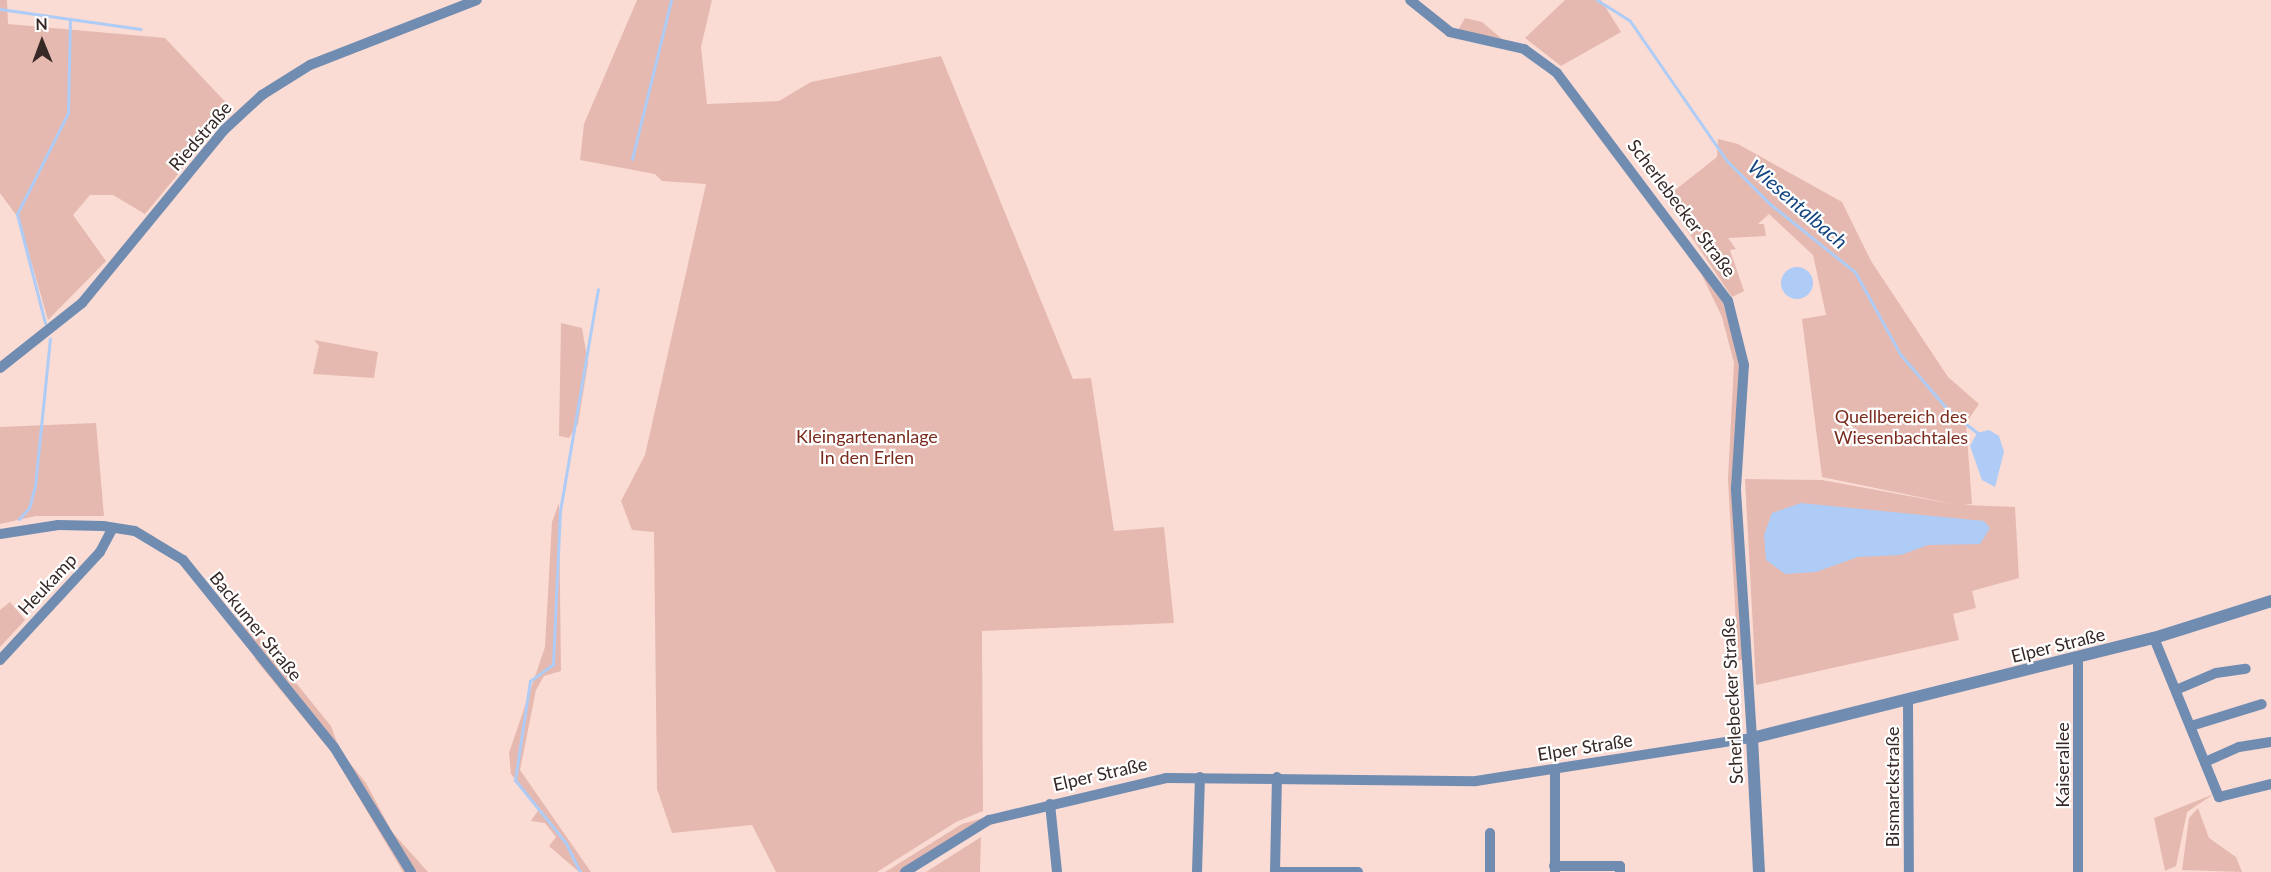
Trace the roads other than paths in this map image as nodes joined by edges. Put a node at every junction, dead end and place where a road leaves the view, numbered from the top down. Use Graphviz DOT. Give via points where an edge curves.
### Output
graph roads {
  1 [pos="477,0"];
  2 [pos="1410,0"];
  3 [pos="0,368"];
  4 [pos="113,528"];
  5 [pos="0,534"];
  6 [pos="2271,601"];
  7 [pos="2154,638"];
  8 [pos="2078,658"];
  9 [pos="0,660"];
  10 [pos="2246,669"];
  11 [pos="2176,690"];
  12 [pos="1908,701"];
  13 [pos="2262,704"];
  14 [pos="2191,726"];
  15 [pos="1752,738"];
  16 [pos="2271,742"];
  17 [pos="2205,762"];
  18 [pos="1555,770"];
  19 [pos="1200,777"];
  20 [pos="1277,777"];
  21 [pos="2271,784"];
  22 [pos="1050,804"];
  23 [pos="1490,833"];
  24 [pos="1554,869"];
  25 [pos="411,872"];
  26 [pos="905,872"];
  27 [pos="1057,872"];
  28 [pos="1197,872"];
  29 [pos="1275,872"];
  30 [pos="1358,872"];
  31 [pos="1490,872"];
  32 [pos="1620,872"];
  33 [pos="1759,872"];
  34 [pos="1909,872"];
  35 [pos="2078,872"];
  1 -- 3 [label="street, Riedstraße" via="310,65 262,95 224,130 86,298"];
  2 -- 15 [label="street, Scherlebecker Straße" via="1450,32 1524,49 1557,73 1728,301 1744,365 1736,488"];
  4 -- 5 [label="street, Backumer Straße" via="58,525"];
  4 -- 9 [label="street, Heukamp" via="100,552"];
  4 -- 25 [label="street, Backumer Straße" via="161,544 183,560 334,747"];
  6 -- 7 [label="street, Elper Straße"];
  7 -- 8 [label="street, Elper Straße"];
  7 -- 11 [label="street"];
  8 -- 12 [label="street, Elper Straße"];
  8 -- 35 [label="street, Kaiserallee"];
  10 -- 11 [label="street" via="2216,674"];
  11 -- 14 [label="street"];
  12 -- 15 [label="street, Elper Straße"];
  12 -- 34 [label="street, Bismarckstraße"];
  13 -- 14 [label="street"];
  14 -- 17 [label="street"];
  15 -- 18 [label="street, Elper Straße"];
  15 -- 33 [label="street, Scherlebecker Straße"];
  16 -- 17 [label="street" via="2240,747"];
  17 -- 21 [label="street" via="2219,797"];
  18 -- 20 [label="street, Elper Straße" via="1476,781"];
  18 -- 24 [label="street"];
  19 -- 20 [label="street, Elper Straße"];
  19 -- 22 [label="street, Elper Straße" via="1166,778"];
  19 -- 28 [label="street"];
  20 -- 29 [label="street"];
  22 -- 26 [label="street, Elper Straße" via="977,825"];
  22 -- 27 [label="street"];
  23 -- 31 [label="street"];
  24 -- 32 [label="street" via="1620,866"];
  29 -- 30 [label="street"];
}
